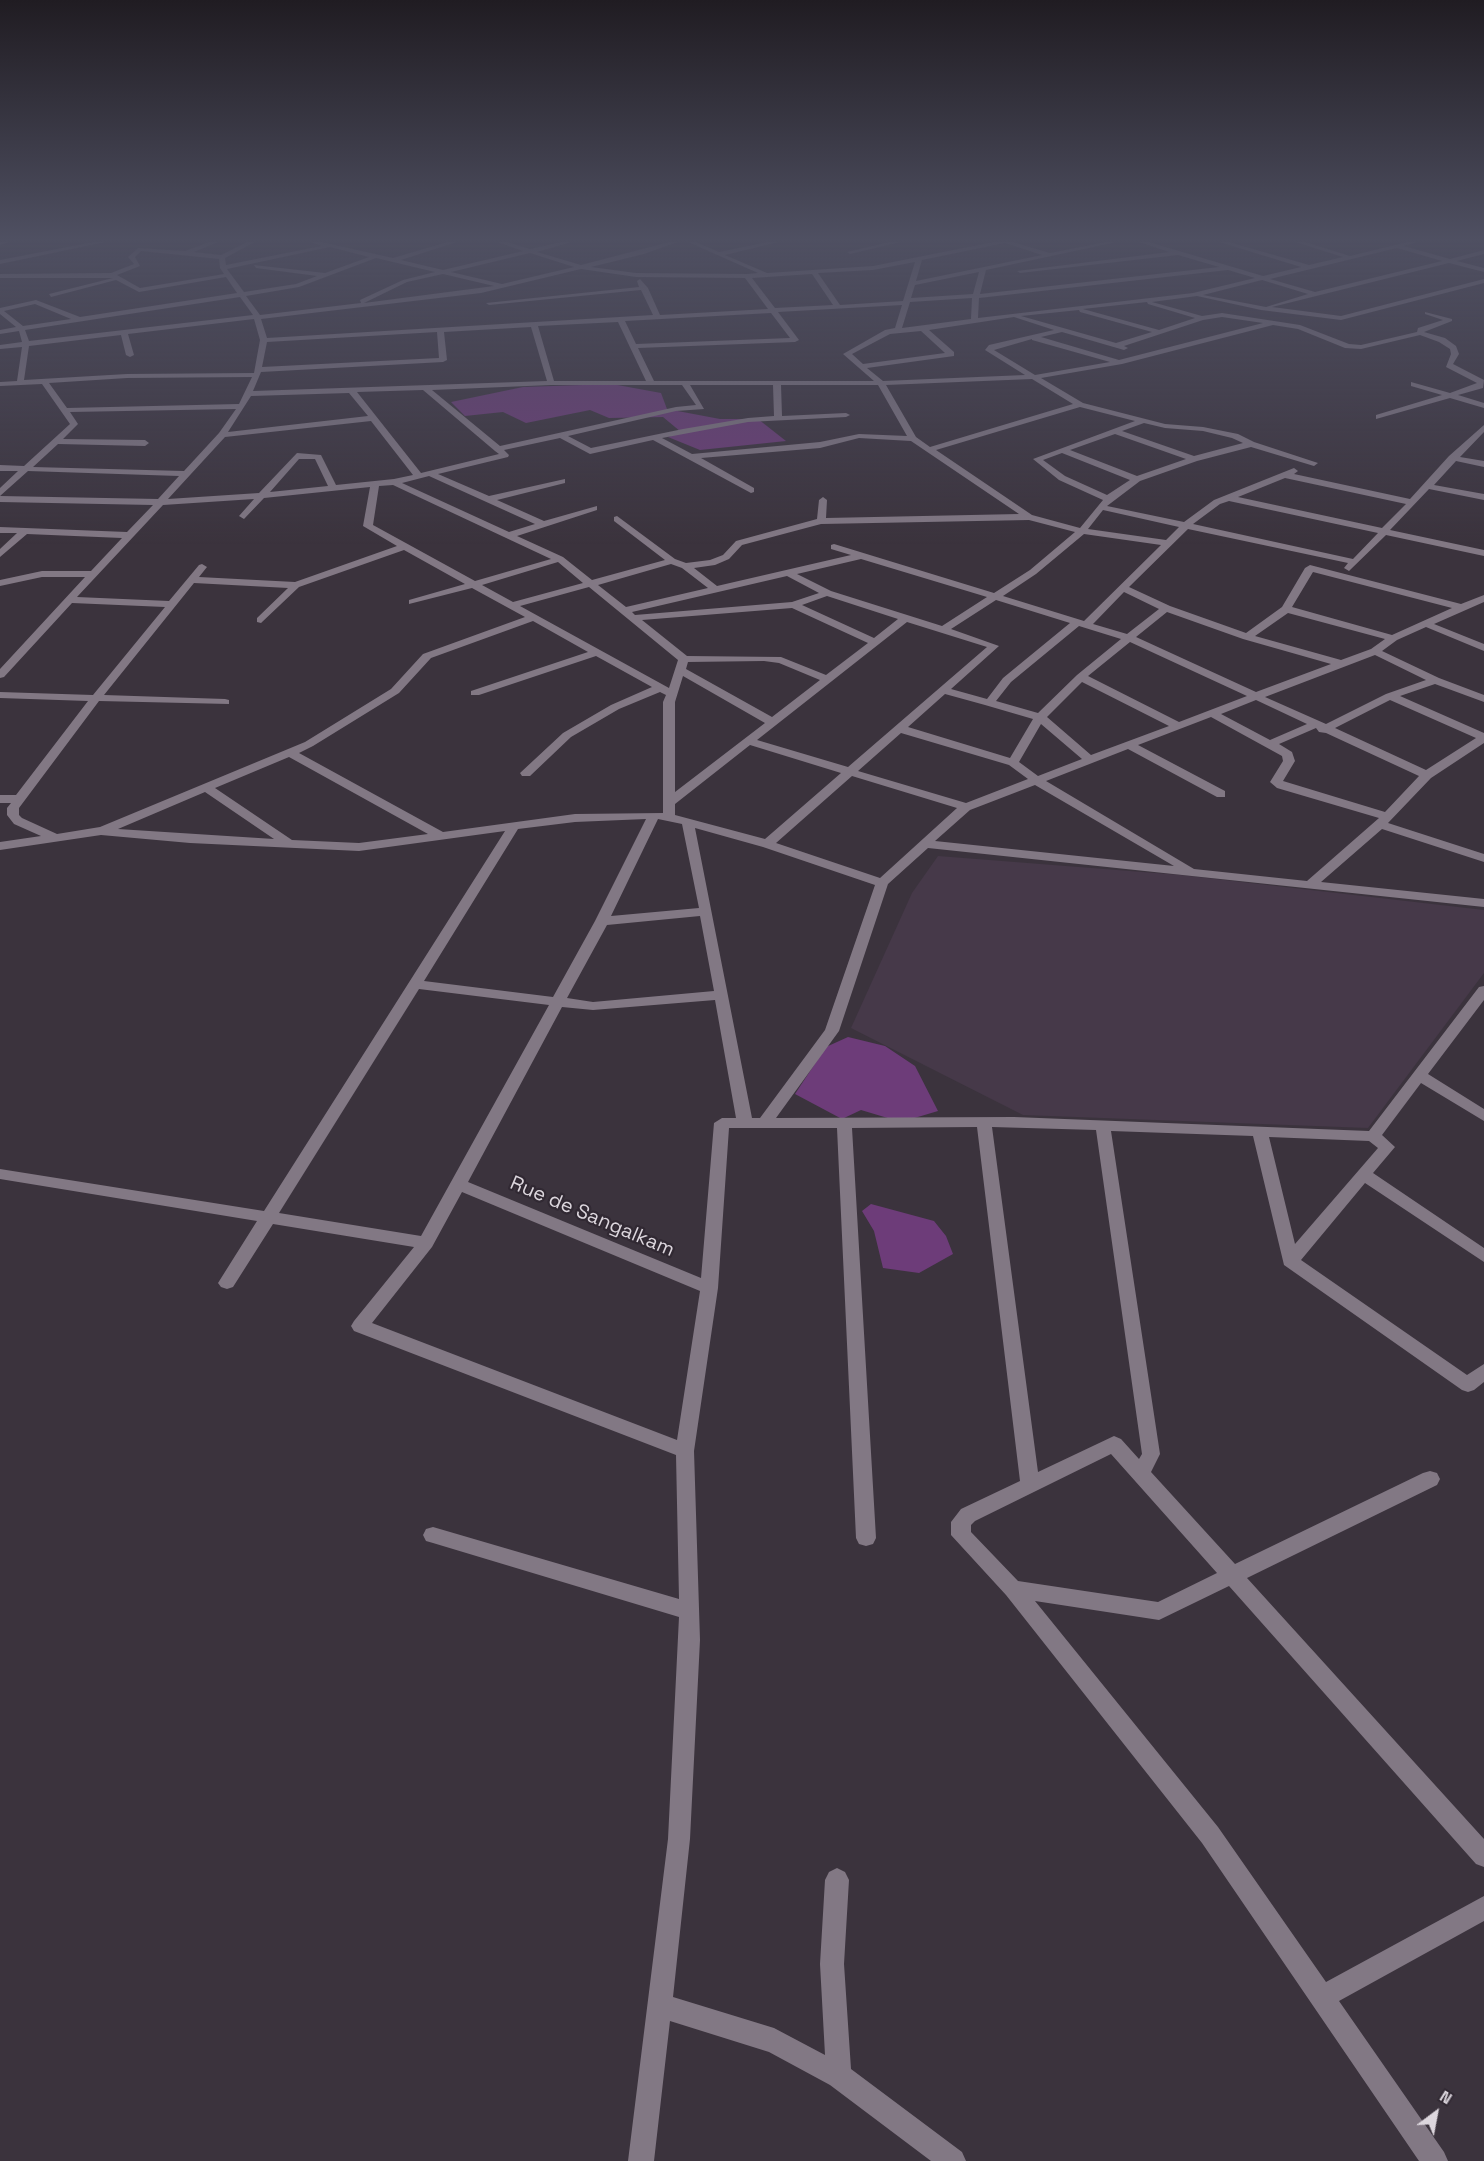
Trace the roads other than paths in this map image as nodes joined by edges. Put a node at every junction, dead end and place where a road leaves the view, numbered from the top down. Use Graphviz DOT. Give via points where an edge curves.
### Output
graph roads {
  1 [pos="26,342"];
  2 [pos="22,343"];
  3 [pos="126,343"];
  4 [pos="263,343"];
  5 [pos="441,343"];
  6 [pos="539,343"];
  7 [pos="631,343"];
  8 [pos="718,343"];
  9 [pos="868,343"];
  10 [pos="939,343"];
  11 [pos="1009,343"];
  12 [pos="1053,343"];
  13 [pos="1105,343"];
  14 [pos="1126,343"];
  15 [pos="1197,343"];
  16 [pos="1340,343"];
  17 [pos="1379,343"];
  18 [pos="1446,343"];
  19 [pos="632,346"];
  20 [pos="1116,346"];
  21 [pos="0,347"];
  22 [pos="130,355"];
  23 [pos="1150,355"];
  24 [pos="1122,362"];
  25 [pos="862,366"];
  26 [pos="257,373"];
  27 [pos="1036,377"];
  28 [pos="44,381"];
  29 [pos="20,383"];
  30 [pos="550,383"];
  31 [pos="651,383"];
  32 [pos="880,383"];
  33 [pos="0,384"];
  34 [pos="777,384"];
  35 [pos="1414,384"];
  36 [pos="687,385"];
  37 [pos="424,387"];
  38 [pos="351,390"];
  39 [pos="248,394"];
  40 [pos="1447,394"];
  41 [pos="1080,405"];
  42 [pos="242,406"];
  43 [pos="1484,406"];
  44 [pos="65,410"];
  45 [pos="651,415"];
  46 [pos="846,415"];
  47 [pos="1378,417"];
  48 [pos="374,418"];
  49 [pos="778,419"];
  50 [pos="662,420"];
  51 [pos="1146,420"];
  52 [pos="672,425"];
  53 [pos="1484,427"];
  54 [pos="683,431"];
  55 [pos="1114,431"];
  56 [pos="222,435"];
  57 [pos="561,435"];
  58 [pos="653,437"];
  59 [pos="913,439"];
  60 [pos="57,441"];
  61 [pos="146,443"];
  62 [pos="1251,444"];
  63 [pos="498,449"];
  64 [pos="928,450"];
  65 [pos="1063,450"];
  66 [pos="693,456"];
  67 [pos="1452,458"];
  68 [pos="1194,459"];
  69 [pos="1484,464"];
  70 [pos="0,468"];
  71 [pos="26,469"];
  72 [pos="429,473"];
  73 [pos="185,474"];
  74 [pos="1285,475"];
  75 [pos="419,476"];
  76 [pos="1137,479"];
  77 [pos="562,481"];
  78 [pos="394,482"];
  79 [pos="375,484"];
  80 [pos="1426,486"];
  81 [pos="333,488"];
  82 [pos="751,490"];
  83 [pos="0,493"];
  84 [pos="261,496"];
  85 [pos="1484,497"];
  86 [pos="1229,498"];
  87 [pos="0,499"];
  88 [pos="1108,499"];
  89 [pos="489,500"];
  90 [pos="823,500"];
  91 [pos="160,502"];
  92 [pos="1411,502"];
  93 [pos="1101,507"];
  94 [pos="594,508"];
  95 [pos="244,516"];
  96 [pos="1029,517"];
  97 [pos="617,519"];
  98 [pos="820,521"];
  99 [pos="544,524"];
  100 [pos="1185,525"];
  101 [pos="0,530"];
  102 [pos="25,531"];
  103 [pos="1082,531"];
  104 [pos="1383,532"];
  105 [pos="129,535"];
  106 [pos="509,535"];
  107 [pos="1167,543"];
  108 [pos="406,546"];
  109 [pos="834,547"];
  110 [pos="1484,553"];
  111 [pos="0,554"];
  112 [pos="860,556"];
  113 [pos="560,559"];
  114 [pos="672,561"];
  115 [pos="1355,562"];
  116 [pos="685,566"];
  117 [pos="202,567"];
  118 [pos="789,573"];
  119 [pos="93,574"];
  120 [pos="1342,576"];
  121 [pos="192,580"];
  122 [pos="590,583"];
  123 [pos="0,584"];
  124 [pos="475,584"];
  125 [pos="296,585"];
  126 [pos="1123,588"];
  127 [pos="716,590"];
  128 [pos="827,593"];
  129 [pos="995,597"];
  130 [pos="1484,598"];
  131 [pos="69,600"];
  132 [pos="412,602"];
  133 [pos="173,604"];
  134 [pos="513,605"];
  135 [pos="793,605"];
  136 [pos="1166,608"];
  137 [pos="1463,608"];
  138 [pos="1286,609"];
  139 [pos="628,614"];
  140 [pos="536,617"];
  141 [pos="906,618"];
  142 [pos="261,620"];
  143 [pos="1082,623"];
  144 [pos="1426,624"];
  145 [pos="943,630"];
  146 [pos="1247,637"];
  147 [pos="1129,638"];
  148 [pos="1393,638"];
  149 [pos="874,642"];
  150 [pos="1484,648"];
  151 [pos="1375,651"];
  152 [pos="599,652"];
  153 [pos="1342,664"];
  154 [pos="682,665"];
  155 [pos="0,675"];
  156 [pos="1081,677"];
  157 [pos="827,680"];
  158 [pos="1435,680"];
  159 [pos="943,690"];
  160 [pos="664,691"];
  161 [pos="475,693"];
  162 [pos="0,695"];
  163 [pos="1253,696"];
  164 [pos="1390,696"];
  165 [pos="97,697"];
  166 [pos="1484,699"];
  167 [pos="225,702"];
  168 [pos="989,703"];
  169 [pos="1211,713"];
  170 [pos="1040,717"];
  171 [pos="772,722"];
  172 [pos="1178,726"];
  173 [pos="1319,727"];
  174 [pos="898,728"];
  175 [pos="1484,738"];
  176 [pos="748,741"];
  177 [pos="1270,744"];
  178 [pos="1130,746"];
  179 [pos="290,752"];
  180 [pos="1090,760"];
  181 [pos="1013,763"];
  182 [pos="848,771"];
  183 [pos="526,773"];
  184 [pos="1427,775"];
  185 [pos="1036,780"];
  186 [pos="206,787"];
  187 [pos="1221,794"];
  188 [pos="0,799"];
  189 [pos="22,799"];
  190 [pos="669,803"];
  191 [pos="966,807"];
  192 [pos="661,816"];
  193 [pos="1383,820"];
  194 [pos="687,822"];
  195 [pos="514,826"];
  196 [pos="101,831"];
  197 [pos="441,836"];
  198 [pos="56,838"];
  199 [pos="289,843"];
  200 [pos="767,844"];
  201 [pos="924,844"];
  202 [pos="0,846"];
  203 [pos="1484,858"];
  204 [pos="1194,873"];
  205 [pos="882,883"];
  206 [pos="1310,885"];
  207 [pos="1481,899"];
  208 [pos="706,911"];
  209 [pos="602,921"];
  210 [pos="415,984"];
  211 [pos="1484,990"];
  212 [pos="722,995"];
  213 [pos="558,1001"];
  214 [pos="1419,1075"];
  215 [pos="1484,1116"];
  216 [pos="765,1122"];
  217 [pos="844,1122"];
  218 [pos="984,1122"];
  219 [pos="745,1123"];
  220 [pos="1103,1126"];
  221 [pos="1260,1132"];
  222 [pos="1373,1136"];
  223 [pos="0,1174"];
  224 [pos="1364,1174"];
  225 [pos="458,1184"];
  226 [pos="268,1218"];
  227 [pos="426,1243"];
  228 [pos="1484,1256"];
  229 [pos="1290,1261"];
  230 [pos="227,1283"];
  231 [pos="710,1288"];
  232 [pos="1484,1371"];
  233 [pos="685,1451"];
  234 [pos="1141,1474"];
  235 [pos="1430,1479"];
  236 [pos="1030,1484"];
  237 [pos="433,1536"];
  238 [pos="866,1538"];
  239 [pos="1232,1576"];
  240 [pos="1012,1589"];
  241 [pos="689,1611"];
  242 [pos="1484,1856"];
  243 [pos="837,1880"];
  244 [pos="1484,1908"];
  245 [pos="1322,1997"];
  246 [pos="659,2005"];
  247 [pos="839,2076"];
  248 [pos="641,2161"];
  249 [pos="953,2161"];
  250 [pos="1435,2161"];
  1 -- 29 [label="street"];
  2 -- 21 [label="street"];
  3 -- 22 [label="street"];
  4 -- 26 [label="street"];
  5 -- 26 [label="street" via="443,360"];
  6 -- 30 [label="street"];
  7 -- 19 [label="street"];
  8 -- 19 [label="street"];
  9 -- 25 [label="street" via="847,354"];
  10 -- 25 [label="street" via="951,354"];
  11 -- 27 [label="street" via="989,350"];
  12 -- 24 [label="street"];
  13 -- 20 [label="street"];
  14 -- 20 [label="street"];
  15 -- 23 [label="street"];
  16 -- 17 [label="street" via="1361,347"];
  18 -- 40 [label="street" via="1455,354 1449,365 1481,382 1480,386"];
  19 -- 31 [label="street"];
  20 -- 23 [label="street"];
  23 -- 24 [label="street"];
  24 -- 27 [label="street"];
  25 -- 32 [label="street"];
  26 -- 28 [label="street"];
  26 -- 39 [label="street"];
  27 -- 32 [label="street"];
  27 -- 41 [label="street"];
  28 -- 29 [label="street"];
  28 -- 44 [label="street"];
  29 -- 33 [label="street"];
  30 -- 31 [label="street"];
  30 -- 37 [label="street"];
  31 -- 36 [label="street"];
  32 -- 34 [label="street"];
  32 -- 59 [label="street"];
  34 -- 36 [label="street"];
  34 -- 49 [label="street"];
  35 -- 40 [label="street"];
  36 -- 45 [label="street" via="701,407"];
  37 -- 38 [label="street"];
  37 -- 63 [label="street"];
  38 -- 39 [label="street"];
  38 -- 48 [label="street"];
  39 -- 42 [label="street"];
  40 -- 43 [label="street"];
  40 -- 47 [label="street"];
  41 -- 51 [label="street"];
  41 -- 64 [label="street"];
  42 -- 44 [label="street"];
  42 -- 56 [label="street"];
  44 -- 60 [label="street" via="75,424"];
  45 -- 50 [label="street"];
  45 -- 57 [label="street"];
  46 -- 49 [label="street"];
  48 -- 56 [label="street"];
  48 -- 75 [label="street"];
  49 -- 54 [label="street"];
  51 -- 55 [label="street"];
  51 -- 62 [label="street" via="1235,436"];
  52 -- 54 [label="street"];
  53 -- 67 [label="street"];
  54 -- 58 [label="street"];
  55 -- 65 [label="street"];
  55 -- 68 [label="street"];
  56 -- 73 [label="street"];
  57 -- 58 [label="street" via="590,451"];
  57 -- 63 [label="street"];
  58 -- 66 [label="street"];
  59 -- 64 [label="street"];
  59 -- 66 [label="street" via="859,436 820,445"];
  60 -- 61 [label="street"];
  60 -- 71 [label="street"];
  62 -- 68 [label="street"];
  62 -- 74 [label="street" via="1314,463"];
  63 -- 72 [label="street" via="505,455"];
  64 -- 96 [label="street"];
  65 -- 76 [label="street"];
  65 -- 88 [label="street" via="1037,459 1062,478"];
  66 -- 82 [label="street"];
  67 -- 69 [label="street"];
  67 -- 80 [label="street"];
  68 -- 76 [label="street"];
  70 -- 71 [label="street"];
  71 -- 73 [label="street"];
  71 -- 83 [label="street"];
  72 -- 75 [label="street"];
  72 -- 89 [label="street"];
  73 -- 91 [label="street"];
  74 -- 86 [label="street"];
  74 -- 92 [label="street"];
  75 -- 78 [label="street"];
  76 -- 88 [label="street"];
  77 -- 89 [label="street"];
  78 -- 79 [label="street"];
  78 -- 106 [label="street"];
  79 -- 81 [label="street"];
  79 -- 108 [label="street" via="368,526"];
  80 -- 85 [label="street"];
  80 -- 92 [label="street"];
  81 -- 84 [label="street"];
  81 -- 84 [label="street" via="318,456 297,456"];
  84 -- 91 [label="street"];
  84 -- 95 [label="street"];
  86 -- 100 [label="street"];
  86 -- 104 [label="street"];
  87 -- 91 [label="street"];
  88 -- 93 [label="street"];
  89 -- 99 [label="street"];
  90 -- 98 [label="street"];
  91 -- 105 [label="street"];
  92 -- 104 [label="street"];
  93 -- 100 [label="street"];
  93 -- 103 [label="street"];
  94 -- 99 [label="street"];
  96 -- 98 [label="street"];
  96 -- 103 [label="street"];
  97 -- 114 [label="street"];
  98 -- 116 [label="street" via="739,543 726,557"];
  99 -- 106 [label="street"];
  100 -- 107 [label="street"];
  100 -- 115 [label="street"];
  101 -- 102 [label="street"];
  102 -- 105 [label="street"];
  102 -- 111 [label="street"];
  103 -- 107 [label="street"];
  103 -- 129 [label="street" via="1033,572"];
  104 -- 110 [label="street"];
  104 -- 115 [label="street"];
  105 -- 119 [label="street"];
  106 -- 113 [label="street"];
  107 -- 126 [label="street"];
  108 -- 124 [label="street"];
  108 -- 125 [label="street"];
  109 -- 112 [label="street"];
  112 -- 118 [label="street"];
  112 -- 129 [label="street"];
  113 -- 122 [label="street"];
  113 -- 124 [label="street"];
  114 -- 116 [label="street"];
  114 -- 122 [label="street"];
  115 -- 120 [label="street"];
  116 -- 127 [label="street"];
  117 -- 121 [label="street"];
  118 -- 127 [label="street"];
  118 -- 128 [label="street"];
  119 -- 123 [label="street" via="42,574"];
  119 -- 131 [label="street"];
  120 -- 137 [label="street"];
  120 -- 138 [label="street" via="1310,568"];
  121 -- 125 [label="street"];
  121 -- 133 [label="street"];
  122 -- 134 [label="street"];
  122 -- 139 [label="street"];
  124 -- 132 [label="street"];
  124 -- 134 [label="street"];
  125 -- 142 [label="street"];
  126 -- 136 [label="street"];
  126 -- 143 [label="street"];
  127 -- 139 [label="street"];
  128 -- 135 [label="street"];
  128 -- 141 [label="street"];
  129 -- 143 [label="street"];
  129 -- 145 [label="street"];
  130 -- 137 [label="street"];
  131 -- 133 [label="street"];
  131 -- 155 [label="street"];
  133 -- 165 [label="street"];
  134 -- 140 [label="street"];
  135 -- 139 [label="street"];
  135 -- 149 [label="street"];
  136 -- 146 [label="street"];
  136 -- 147 [label="street"];
  137 -- 144 [label="street"];
  138 -- 146 [label="street"];
  138 -- 148 [label="street"];
  139 -- 154 [label="street"];
  140 -- 152 [label="street"];
  140 -- 179 [label="street" via="427,656 395,692"];
  141 -- 145 [label="street"];
  141 -- 149 [label="street"];
  143 -- 147 [label="street"];
  143 -- 168 [label="street" via="1007,680"];
  144 -- 148 [label="street"];
  144 -- 150 [label="street"];
  145 -- 159 [label="street" via="994,646"];
  146 -- 153 [label="street"];
  147 -- 156 [label="street"];
  147 -- 163 [label="street"];
  148 -- 151 [label="street"];
  149 -- 157 [label="street"];
  151 -- 153 [label="street"];
  151 -- 158 [label="street"];
  152 -- 160 [label="street"];
  152 -- 161 [label="street"];
  153 -- 163 [label="street"];
  154 -- 157 [label="street" via="765,658 782,660"];
  154 -- 160 [label="street"];
  154 -- 171 [label="street"];
  156 -- 170 [label="street"];
  156 -- 172 [label="street"];
  157 -- 171 [label="street"];
  158 -- 164 [label="street"];
  158 -- 166 [label="street"];
  159 -- 168 [label="street"];
  159 -- 174 [label="street"];
  160 -- 183 [label="street" via="615,706 586,723"];
  160 -- 190 [label="street"];
  162 -- 165 [label="street"];
  163 -- 169 [label="street"];
  163 -- 173 [label="street"];
  164 -- 173 [label="street"];
  164 -- 175 [label="street"];
  165 -- 167 [label="street"];
  165 -- 189 [label="street"];
  168 -- 170 [label="street"];
  169 -- 172 [label="street"];
  169 -- 177 [label="street"];
  170 -- 180 [label="street"];
  170 -- 181 [label="street"];
  171 -- 176 [label="street"];
  172 -- 178 [label="street"];
  173 -- 177 [label="street"];
  173 -- 184 [label="street"];
  174 -- 181 [label="street"];
  174 -- 182 [label="street"];
  175 -- 184 [label="street"];
  176 -- 182 [label="street"];
  176 -- 190 [label="street"];
  177 -- 193 [label="street" via="1290,757 1276,782"];
  178 -- 180 [label="street"];
  178 -- 187 [label="street"];
  179 -- 186 [label="street"];
  179 -- 197 [label="street"];
  180 -- 185 [label="street"];
  181 -- 185 [label="street"];
  182 -- 191 [label="street"];
  182 -- 200 [label="street"];
  184 -- 193 [label="street"];
  185 -- 191 [label="street"];
  185 -- 204 [label="street"];
  186 -- 196 [label="street"];
  186 -- 199 [label="street"];
  188 -- 189 [label="street"];
  189 -- 198 [label="street" via="13,808 13,816"];
  190 -- 192 [label="street"];
  191 -- 201 [label="street"];
  192 -- 194 [label="street"];
  192 -- 195 [label="street" via="575,818"];
  192 -- 209 [label="street"];
  193 -- 203 [label="street"];
  193 -- 206 [label="street"];
  194 -- 200 [label="street"];
  194 -- 208 [label="street"];
  195 -- 197 [label="street"];
  195 -- 210 [label="street"];
  196 -- 198 [label="street"];
  196 -- 199 [label="street"];
  197 -- 199 [label="street" via="359,847"];
  198 -- 202 [label="street"];
  200 -- 205 [label="street"];
  201 -- 204 [label="street"];
  201 -- 205 [label="street"];
  204 -- 206 [label="street"];
  205 -- 216 [label="street" via="832,1030"];
  206 -- 207 [label="street"];
  208 -- 209 [label="street"];
  208 -- 212 [label="street"];
  209 -- 213 [label="street"];
  210 -- 213 [label="street"];
  210 -- 226 [label="street"];
  211 -- 214 [label="street"];
  212 -- 213 [label="street" via="593,1005"];
  212 -- 219 [label="street"];
  213 -- 225 [label="street"];
  214 -- 215 [label="street"];
  214 -- 222 [label="street"];
  216 -- 217 [label="street"];
  216 -- 219 [label="street"];
  217 -- 218 [label="street"];
  217 -- 238 [label="street"];
  218 -- 220 [label="street"];
  218 -- 236 [label="street"];
  219 -- 231 [label="street" via="722,1124"];
  220 -- 221 [label="street"];
  220 -- 234 [label="street" via="1151,1454"];
  221 -- 222 [label="street"];
  221 -- 229 [label="street"];
  222 -- 224 [label="street" via="1387,1147"];
  223 -- 226 [label="street"];
  224 -- 228 [label="street"];
  224 -- 229 [label="street"];
  225 -- 227 [label="street"];
  225 -- 231 [label="street, Rue de Sangalkam"];
  226 -- 227 [label="street"];
  226 -- 230 [label="street"];
  227 -- 233 [label="street" via="360,1326"];
  229 -- 232 [label="street" via="1468,1385"];
  231 -- 233 [label="street"];
  233 -- 241 [label="street"];
  234 -- 236 [label="street" via="1114,1444"];
  234 -- 239 [label="street"];
  235 -- 239 [label="street"];
  236 -- 240 [label="street" via="961,1522 961,1535"];
  237 -- 241 [label="street"];
  239 -- 240 [label="street" via="1169,1609 1152,1612"];
  239 -- 242 [label="street"];
  240 -- 245 [label="street" via="1210,1835"];
  241 -- 246 [label="street" via="678,1839"];
  243 -- 247 [label="street" via="832,1964"];
  244 -- 245 [label="street"];
  245 -- 250 [label="street"];
  246 -- 247 [label="street" via="774,2041"];
  246 -- 248 [label="street"];
  247 -- 249 [label="street"];
}
